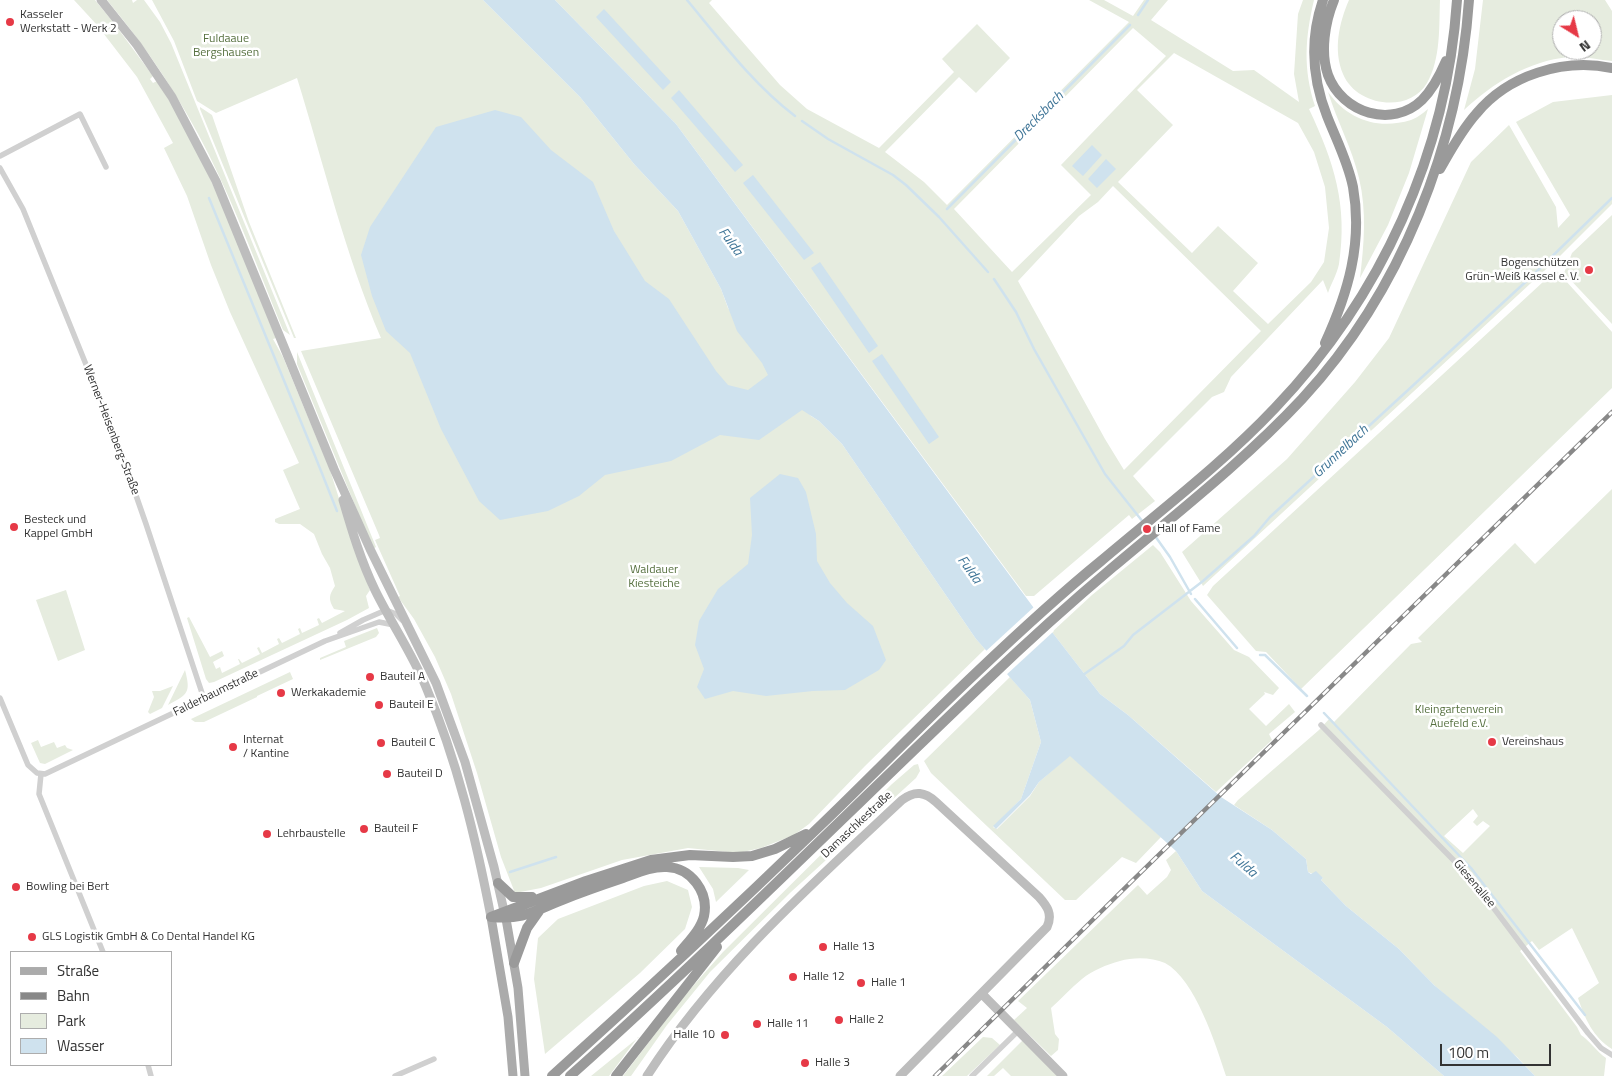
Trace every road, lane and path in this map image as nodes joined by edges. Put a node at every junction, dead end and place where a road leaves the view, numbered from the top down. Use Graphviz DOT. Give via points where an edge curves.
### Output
graph roads {
  1 [pos="101,0"];
  2 [pos="1323,0"];
  3 [pos="1334,0"];
  4 [pos="1457,0"];
  5 [pos="1469,0"];
  6 [pos="1452,46"];
  7 [pos="1612,68"];
  8 [pos="0,156"];
  9 [pos="106,167"];
  10 [pos="0,168"];
  11 [pos="1430,185"];
  12 [pos="1316,362"];
  13 [pos="334,469"];
  14 [pos="386,610"];
  15 [pos="395,625"];
  16 [pos="410,629"];
  17 [pos="324,641"];
  18 [pos="0,698"];
  19 [pos="204,699"];
  20 [pos="1320,725"];
  21 [pos="41,774"];
  22 [pos="824,822"];
  23 [pos="498,882"];
  24 [pos="542,897"];
  25 [pos="539,911"];
  26 [pos="505,915"];
  27 [pos="491,917"];
  28 [pos="742,917"];
  29 [pos="103,951"];
  30 [pos="514,963"];
  31 [pos="646,991"];
  32 [pos="982,994"];
  33 [pos="1018,1032"];
  34 [pos="1612,1056"];
  35 [pos="434,1059"];
  36 [pos="395,1076"];
  37 [pos="513,1076"];
  38 [pos="524,1076"];
  39 [pos="552,1076"];
  40 [pos="570,1076"];
  41 [pos="616,1076"];
  42 [pos="647,1076"];
  43 [pos="900,1076"];
  44 [pos="972,1076"];
  45 [pos="1063,1076"];
  1 -- 13 [label="main road" via="162,81 205,157"];
  2 -- 12 [label="highway" via="1313,56 1321,98 1350,176 1356,228 1347,288"];
  3 -- 6 [label="highway" via="1325,37 1325,63 1335,89 1360,110 1387,116 1411,109 1435,84"];
  4 -- 6 [label="highway"];
  5 -- 11 [label="highway" via="1458,86"];
  6 -- 12 [label="highway" via="1440,110 1418,186 1362,296"];
  7 -- 11 [label="highway" via="1588,65 1554,68 1509,86 1486,103 1466,126"];
  8 -- 9 [label="street" via="80,114"];
  10 -- 19 [label="street, Werner-Heisenberg-Straße" via="24,210 117,441"];
  11 -- 28 [label="highway" via="1412,231 1384,284 1345,345 1304,396 1228,471 1109,570 985,681"];
  12 -- 22 [label="highway" via="1234,449 1051,604"];
  13 -- 14 [label="main road" via="362,560"];
  13 -- 16 [label="main road"];
  14 -- 15 [label="main road"];
  14 -- 16 [label="street" via="396,614"];
  14 -- 17 [label="street"];
  15 -- 17 [label="street, Falderbaumstraße" via="379,622"];
  15 -- 27 [label="main road" via="425,686 452,759"];
  16 -- 23 [label="main road" via="436,683 465,762"];
  17 -- 19 [label="street, Falderbaumstraße"];
  18 -- 21 [label="street" via="26,763"];
  19 -- 21 [label="street, Falderbaumstraße"];
  20 -- 34 [label="street, Giesenallee" via="1471,878 1588,1033"];
  21 -- 29 [label="street" via="40,797"];
  22 -- 24 [label="highway" via="794,841 764,853 733,857 690,855 651,860"];
  22 -- 31 [label="highway"];
  23 -- 24 [label="highway" via="515,898"];
  23 -- 26 [label="main road"];
  24 -- 26 [label="highway"];
  25 -- 26 [label="highway" via="522,917"];
  25 -- 30 [label="highway" via="527,928"];
  25 -- 31 [label="highway" via="581,892 657,867 674,868 689,875 704,897 702,922"];
  26 -- 27 [label="highway"];
  26 -- 30 [label="main road"];
  27 -- 37 [label="main road" via="508,1016"];
  28 -- 40 [label="highway"];
  28 -- 41 [label="highway"];
  30 -- 38 [label="main road"];
  31 -- 39 [label="highway"];
  32 -- 33 [label="main road"];
  32 -- 42 [label="main road, Damaschkestraße" via="1048,927 1049,911 1039,897 936,802 926,794 914,793 902,800 788,907 699,1003"];
  32 -- 43 [label="main road, Damaschkestraße"];
  33 -- 44 [label="street"];
  33 -- 45 [label="main road"];
  35 -- 36 [label="street"];
}
